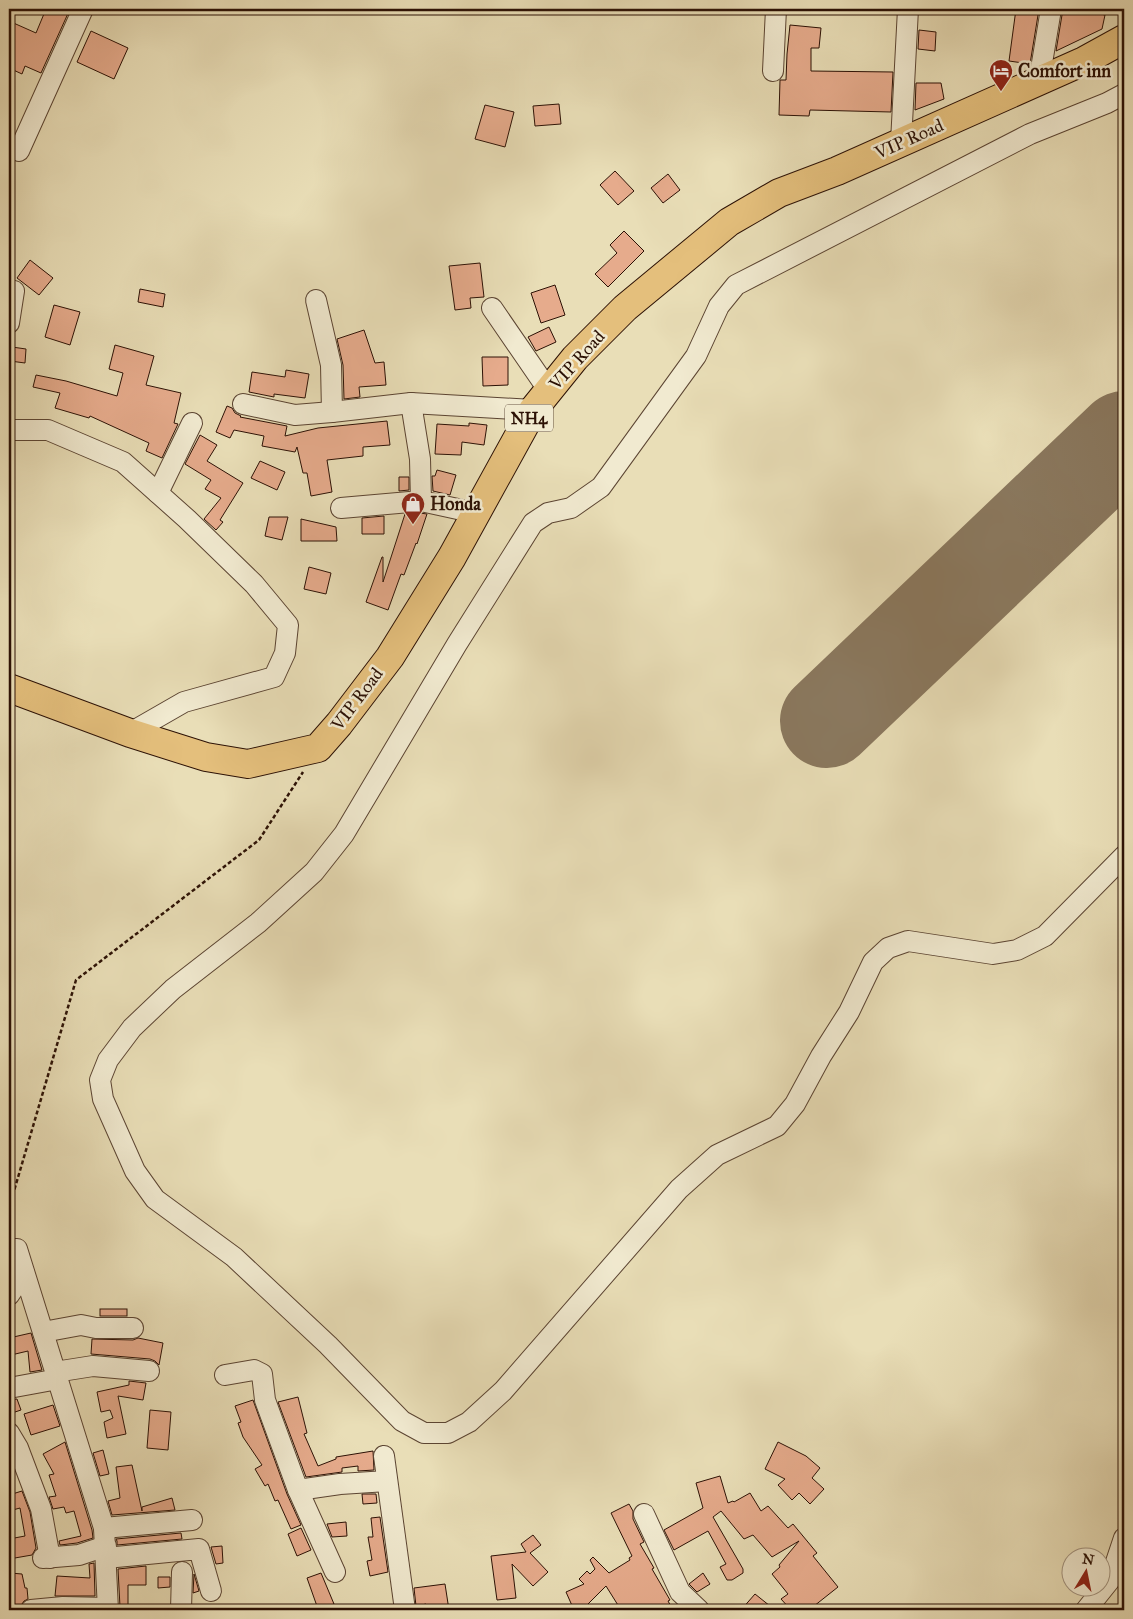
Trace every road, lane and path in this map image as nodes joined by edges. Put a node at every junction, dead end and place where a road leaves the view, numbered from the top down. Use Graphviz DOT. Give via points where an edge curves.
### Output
graph roads {
  1 [pos="83,9"];
  2 [pos="776,9"];
  3 [pos="908,9"];
  4 [pos="1051,9"];
  5 [pos="1124,39"];
  6 [pos="773,71"];
  7 [pos="1039,81"];
  8 [pos="1124,94"];
  9 [pos="901,142"];
  10 [pos="19,151"];
  11 [pos="14,291"];
  12 [pos="316,300"];
  13 [pos="492,308"];
  14 [pos="9,323"];
  15 [pos="541,400"];
  16 [pos="411,403"];
  17 [pos="243,404"];
  18 [pos="332,412"];
  19 [pos="192,423"];
  20 [pos="9,430"];
  21 [pos="158,493"];
  22 [pos="421,501"];
  23 [pos="341,508"];
  24 [pos="476,513"];
  25 [pos="9,688"];
  26 [pos="130,733"];
  27 [pos="318,748"];
  28 [pos="1124,856"];
  29 [pos="9,1208"];
  30 [pos="9,1250"];
  31 [pos="24,1273"];
  32 [pos="9,1295"];
  33 [pos="133,1328"];
  34 [pos="43,1332"];
  35 [pos="149,1371"];
  36 [pos="57,1375"];
  37 [pos="225,1375"];
  38 [pos="9,1388"];
  39 [pos="9,1433"];
  40 [pos="384,1456"];
  41 [pos="387,1481"];
  42 [pos="298,1490"];
  43 [pos="644,1514"];
  44 [pos="192,1520"];
  45 [pos="1124,1538"];
  46 [pos="105,1544"];
  47 [pos="182,1572"];
  48 [pos="335,1572"];
  49 [pos="211,1591"];
  50 [pos="108,1609"];
  51 [pos="31,1610"];
  52 [pos="181,1610"];
  53 [pos="405,1610"];
  54 [pos="699,1610"];
  55 [pos="1086,1610"];
  1 -- 10 [label="street"];
  2 -- 6 [label="street"];
  3 -- 9 [label="street"];
  4 -- 7 [label="street"];
  5 -- 7 [label="highway, VIP Road / NH4"];
  7 -- 9 [label="highway, VIP Road / NH4"];
  8 -- 28 [label="street" via="1030,134 736,285 719,306 696,356 601,487 571,508 548,512 533,524 344,834 314,872 258,923 173,989 132,1028 108,1060 100,1080 103,1099 135,1171 155,1199 234,1257 328,1345 402,1421 424,1433 448,1433 469,1422 504,1390 679,1189 717,1154 777,1126 795,1104 849,1012 873,962 888,948 908,941 993,954 1016,950 1045,936"];
  9 -- 15 [label="highway, VIP Road / NH4" via="779,193 729,222 625,308"];
  11 -- 14 [label="street"];
  12 -- 18 [label="street" via="331,365"];
  13 -- 15 [label="street"];
  15 -- 16 [label="street"];
  15 -- 24 [label="highway, VIP Road / NH4"];
  16 -- 18 [label="street"];
  16 -- 22 [label="street" via="420,460"];
  17 -- 18 [label="street" via="295,415"];
  19 -- 21 [label="street"];
  20 -- 21 [label="street" via="48,430 123,462"];
  21 -- 26 [label="street" via="254,584 288,625 285,653 274,677 184,702"];
  22 -- 23 [label="street"];
  22 -- 24 [label="street"];
  24 -- 27 [label="highway, VIP Road / NH4" via="390,657"];
  25 -- 26 [label="highway"];
  26 -- 27 [label="highway" via="206,757 248,764"];
  27 -- 29 [label="path" via="259,840 76,980"];
  30 -- 31 [label="street" via="17,1249"];
  31 -- 32 [label="street"];
  31 -- 34 [label="street"];
  33 -- 34 [label="street" via="81,1325"];
  34 -- 36 [label="street"];
  35 -- 36 [label="street" via="93,1366"];
  36 -- 38 [label="street"];
  36 -- 46 [label="street"];
  37 -- 42 [label="street" via="254,1370 262,1374 265,1400"];
  39 -- 46 [label="street" via="41,1509 46,1558 79,1555"];
  40 -- 41 [label="street"];
  41 -- 42 [label="street"];
  41 -- 53 [label="street"];
  42 -- 48 [label="street"];
  43 -- 54 [label="street" via="680,1592"];
  44 -- 46 [label="street"];
  45 -- 55 [label="street" via="1110,1580"];
  46 -- 49 [label="street" via="199,1549"];
  46 -- 50 [label="street"];
  47 -- 52 [label="street"];
  50 -- 51 [label="street" via="63,1607"];
}
